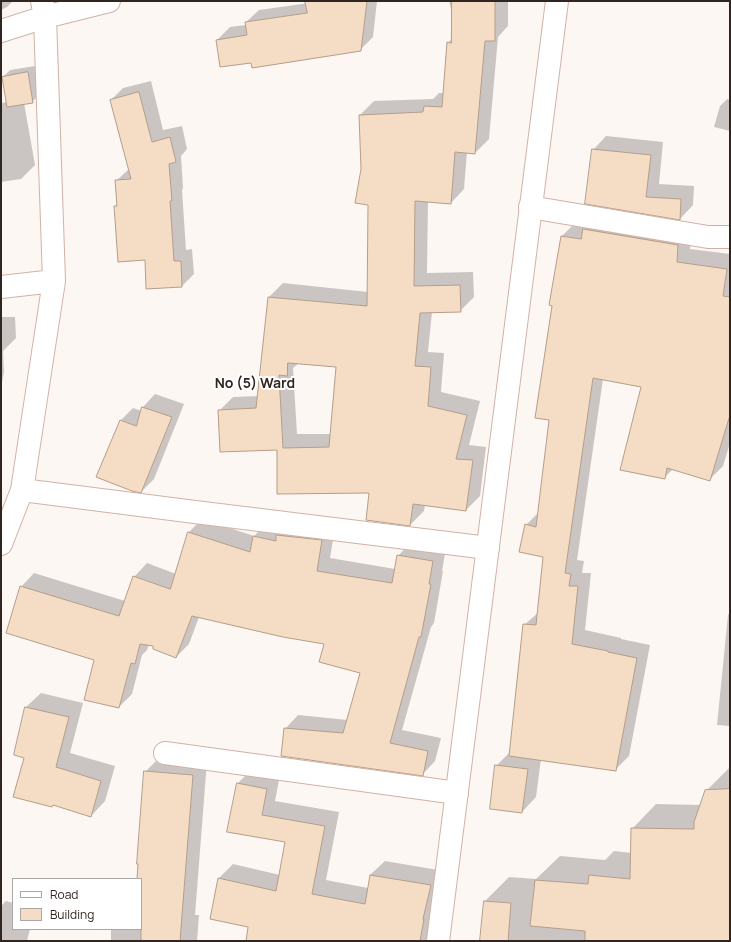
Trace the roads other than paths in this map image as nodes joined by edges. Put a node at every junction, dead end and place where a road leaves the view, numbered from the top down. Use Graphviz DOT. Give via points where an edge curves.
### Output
graph roads {
  1 [pos="109,1"];
  2 [pos="557,1"];
  3 [pos="44,9"];
  4 [pos="1,31"];
  5 [pos="530,207"];
  6 [pos="730,237"];
  7 [pos="54,281"];
  8 [pos="1,287"];
  9 [pos="22,490"];
  10 [pos="1,544"];
  11 [pos="488,548"];
  12 [pos="165,753"];
  13 [pos="457,793"];
  14 [pos="438,941"];
  1 -- 3 [label="street"];
  2 -- 5 [label="street"];
  3 -- 4 [label="street"];
  3 -- 7 [label="street"];
  5 -- 6 [label="street" via="708,237"];
  5 -- 11 [label="street"];
  7 -- 8 [label="street"];
  7 -- 9 [label="street"];
  9 -- 10 [label="street"];
  9 -- 11 [label="street"];
  11 -- 13 [label="street"];
  12 -- 13 [label="street"];
  13 -- 14 [label="street"];
}
